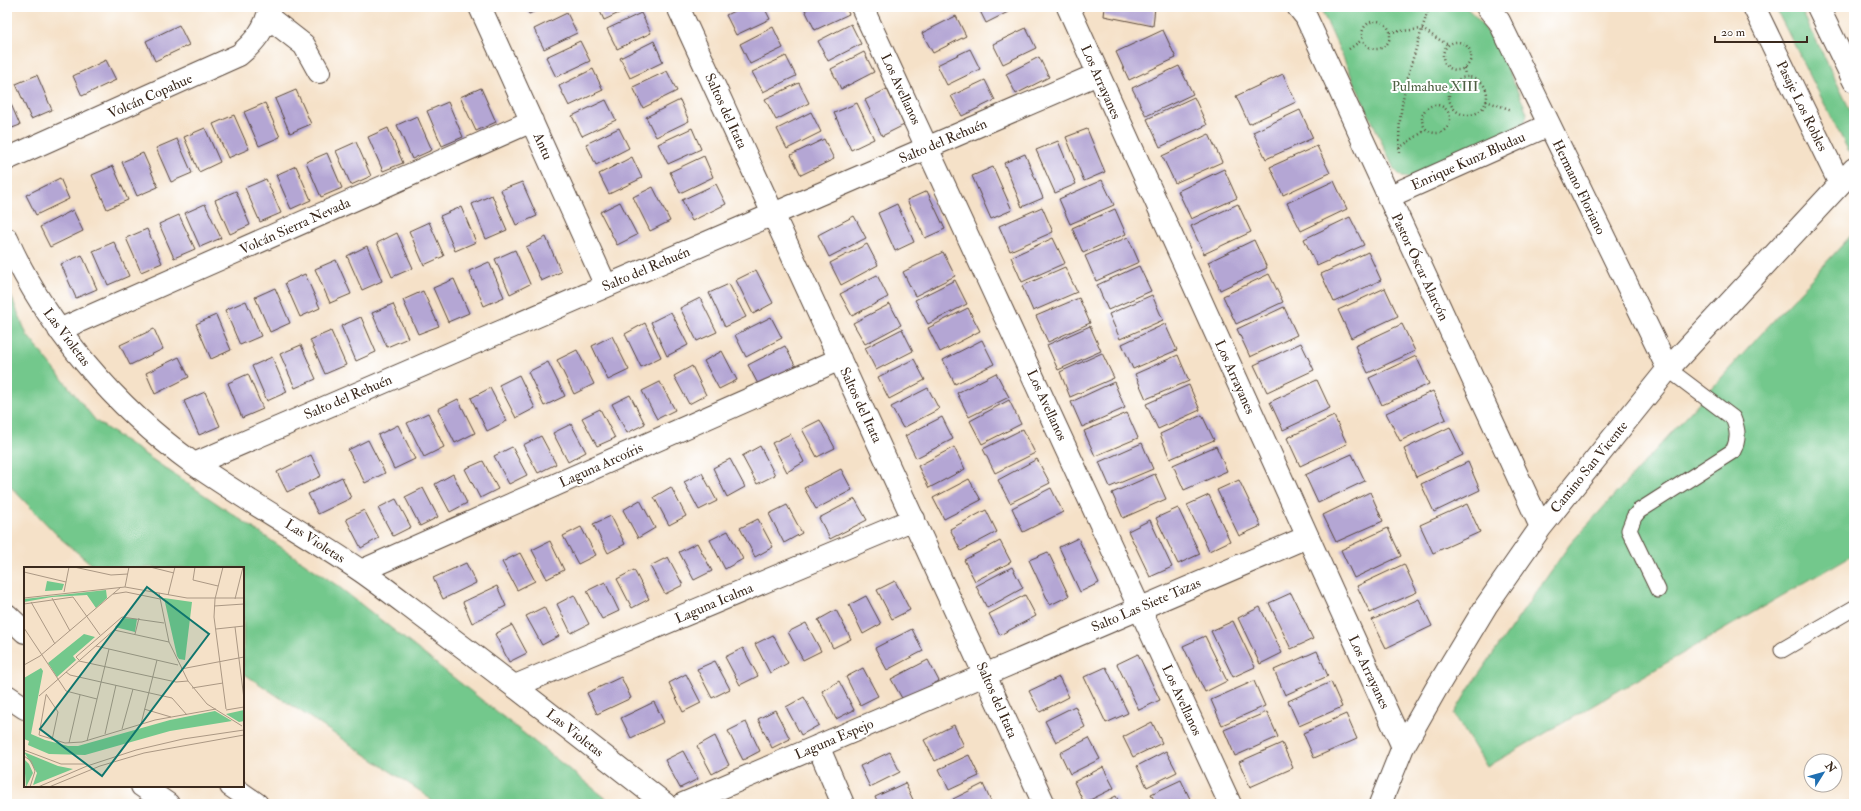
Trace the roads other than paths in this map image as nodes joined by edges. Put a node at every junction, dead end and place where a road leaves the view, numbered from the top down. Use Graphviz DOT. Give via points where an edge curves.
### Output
graph roads {
  1 [pos="480,7"];
  2 [pos="678,7"];
  3 [pos="862,7"];
  4 [pos="1068,7"];
  5 [pos="1299,7"];
  6 [pos="1487,7"];
  7 [pos="1754,7"];
  8 [pos="1818,7"];
  9 [pos="269,12"];
  10 [pos="319,72"];
  11 [pos="1098,74"];
  12 [pos="1854,81"];
  13 [pos="532,121"];
  14 [pos="1549,125"];
  15 [pos="928,148"];
  16 [pos="7,159"];
  17 [pos="1847,176"];
  18 [pos="1388,197"];
  19 [pos="773,214"];
  20 [pos="7,239"];
  21 [pos="606,286"];
  22 [pos="59,330"];
  23 [pos="840,359"];
  24 [pos="1668,369"];
  25 [pos="194,464"];
  26 [pos="914,519"];
  27 [pos="1541,527"];
  28 [pos="1306,537"];
  29 [pos="361,571"];
  30 [pos="1658,590"];
  31 [pos="1140,608"];
  32 [pos="1854,608"];
  33 [pos="7,615"];
  34 [pos="24,631"];
  35 [pos="7,636"];
  36 [pos="24,647"];
  37 [pos="1782,650"];
  38 [pos="986,674"];
  39 [pos="515,686"];
  40 [pos="7,696"];
  41 [pos="24,707"];
  42 [pos="818,746"];
  43 [pos="1403,747"];
  44 [pos="143,787"];
  45 [pos="232,787"];
  46 [pos="1383,803"];
  47 [pos="168,804"];
  48 [pos="256,804"];
  49 [pos="665,804"];
  50 [pos="683,804"];
  51 [pos="844,804"];
  52 [pos="1044,804"];
  53 [pos="1230,804"];
  1 -- 13 [label="main road, Antu"];
  2 -- 19 [label="main road, Saltos del Itata"];
  3 -- 15 [label="main road, Los Avellanos"];
  4 -- 11 [label="main road, Los Arrayanes"];
  5 -- 18 [label="main road, Pastor Óscar Alarcón" via="1306,17"];
  6 -- 14 [label="main road, Hermano Floriano" via="1499,21"];
  7 -- 17 [label="main road, Pasaje Los Robles"];
  8 -- 12 [label="main road"];
  9 -- 10 [label="main road" via="304,45"];
  9 -- 16 [label="main road, Volcán Copahue" via="261,32 251,46 226,63"];
  11 -- 15 [label="main road, Salto del Rehuén"];
  11 -- 28 [label="main road, Los Arrayanes"];
  13 -- 21 [label="main road, Antu"];
  13 -- 22 [label="main road, Volcán Sierra Nevada"];
  14 -- 18 [label="main road, Enrique Kunz Bludau"];
  14 -- 24 [label="main road, Hermano Floriano"];
  15 -- 19 [label="main road, Salto del Rehuén"];
  15 -- 31 [label="main road, Los Avellanos"];
  17 -- 24 [label="main road, Camino San Vicente"];
  18 -- 27 [label="main road, Pastor Óscar Alarcón"];
  19 -- 21 [label="main road, Salto del Rehuén"];
  19 -- 23 [label="main road, Saltos del Itata"];
  20 -- 22 [label="main road, Las Violetas" via="34,293"];
  21 -- 25 [label="main road, Salto del Rehuén"];
  22 -- 25 [label="main road, Las Violetas" via="120,400"];
  23 -- 26 [label="main road, Saltos del Itata"];
  23 -- 29 [label="main road, Laguna Arcoíris"];
  24 -- 27 [label="main road, Camino San Vicente"];
  24 -- 30 [label="lane" via="1733,418 1738,439 1733,451 1639,511 1634,517 1629,530"];
  25 -- 29 [label="main road, Las Violetas"];
  26 -- 38 [label="main road, Saltos del Itata"];
  26 -- 39 [label="main road, Laguna Icalma"];
  27 -- 43 [label="main road, Camino San Vicente" via="1486,606"];
  28 -- 31 [label="main road, Salto Las Siete Tazas"];
  28 -- 43 [label="main road, Los Arrayanes"];
  29 -- 39 [label="main road, Las Violetas"];
  31 -- 38 [label="main road, Salto Las Siete Tazas"];
  31 -- 53 [label="main road, Los Avellanos"];
  32 -- 37 [label="lane"];
  33 -- 34 [label="main road"];
  35 -- 36 [label="main road"];
  38 -- 42 [label="main road, Laguna Espejo"];
  38 -- 52 [label="main road, Saltos del Itata"];
  39 -- 49 [label="main road, Las Violetas"];
  40 -- 41 [label="main road"];
  42 -- 50 [label="main road, Laguna Espejo"];
  42 -- 51 [label="main road"];
  43 -- 46 [label="main road, Camino San Vicente"];
  44 -- 47 [label="main road"];
  45 -- 48 [label="main road"];
}
